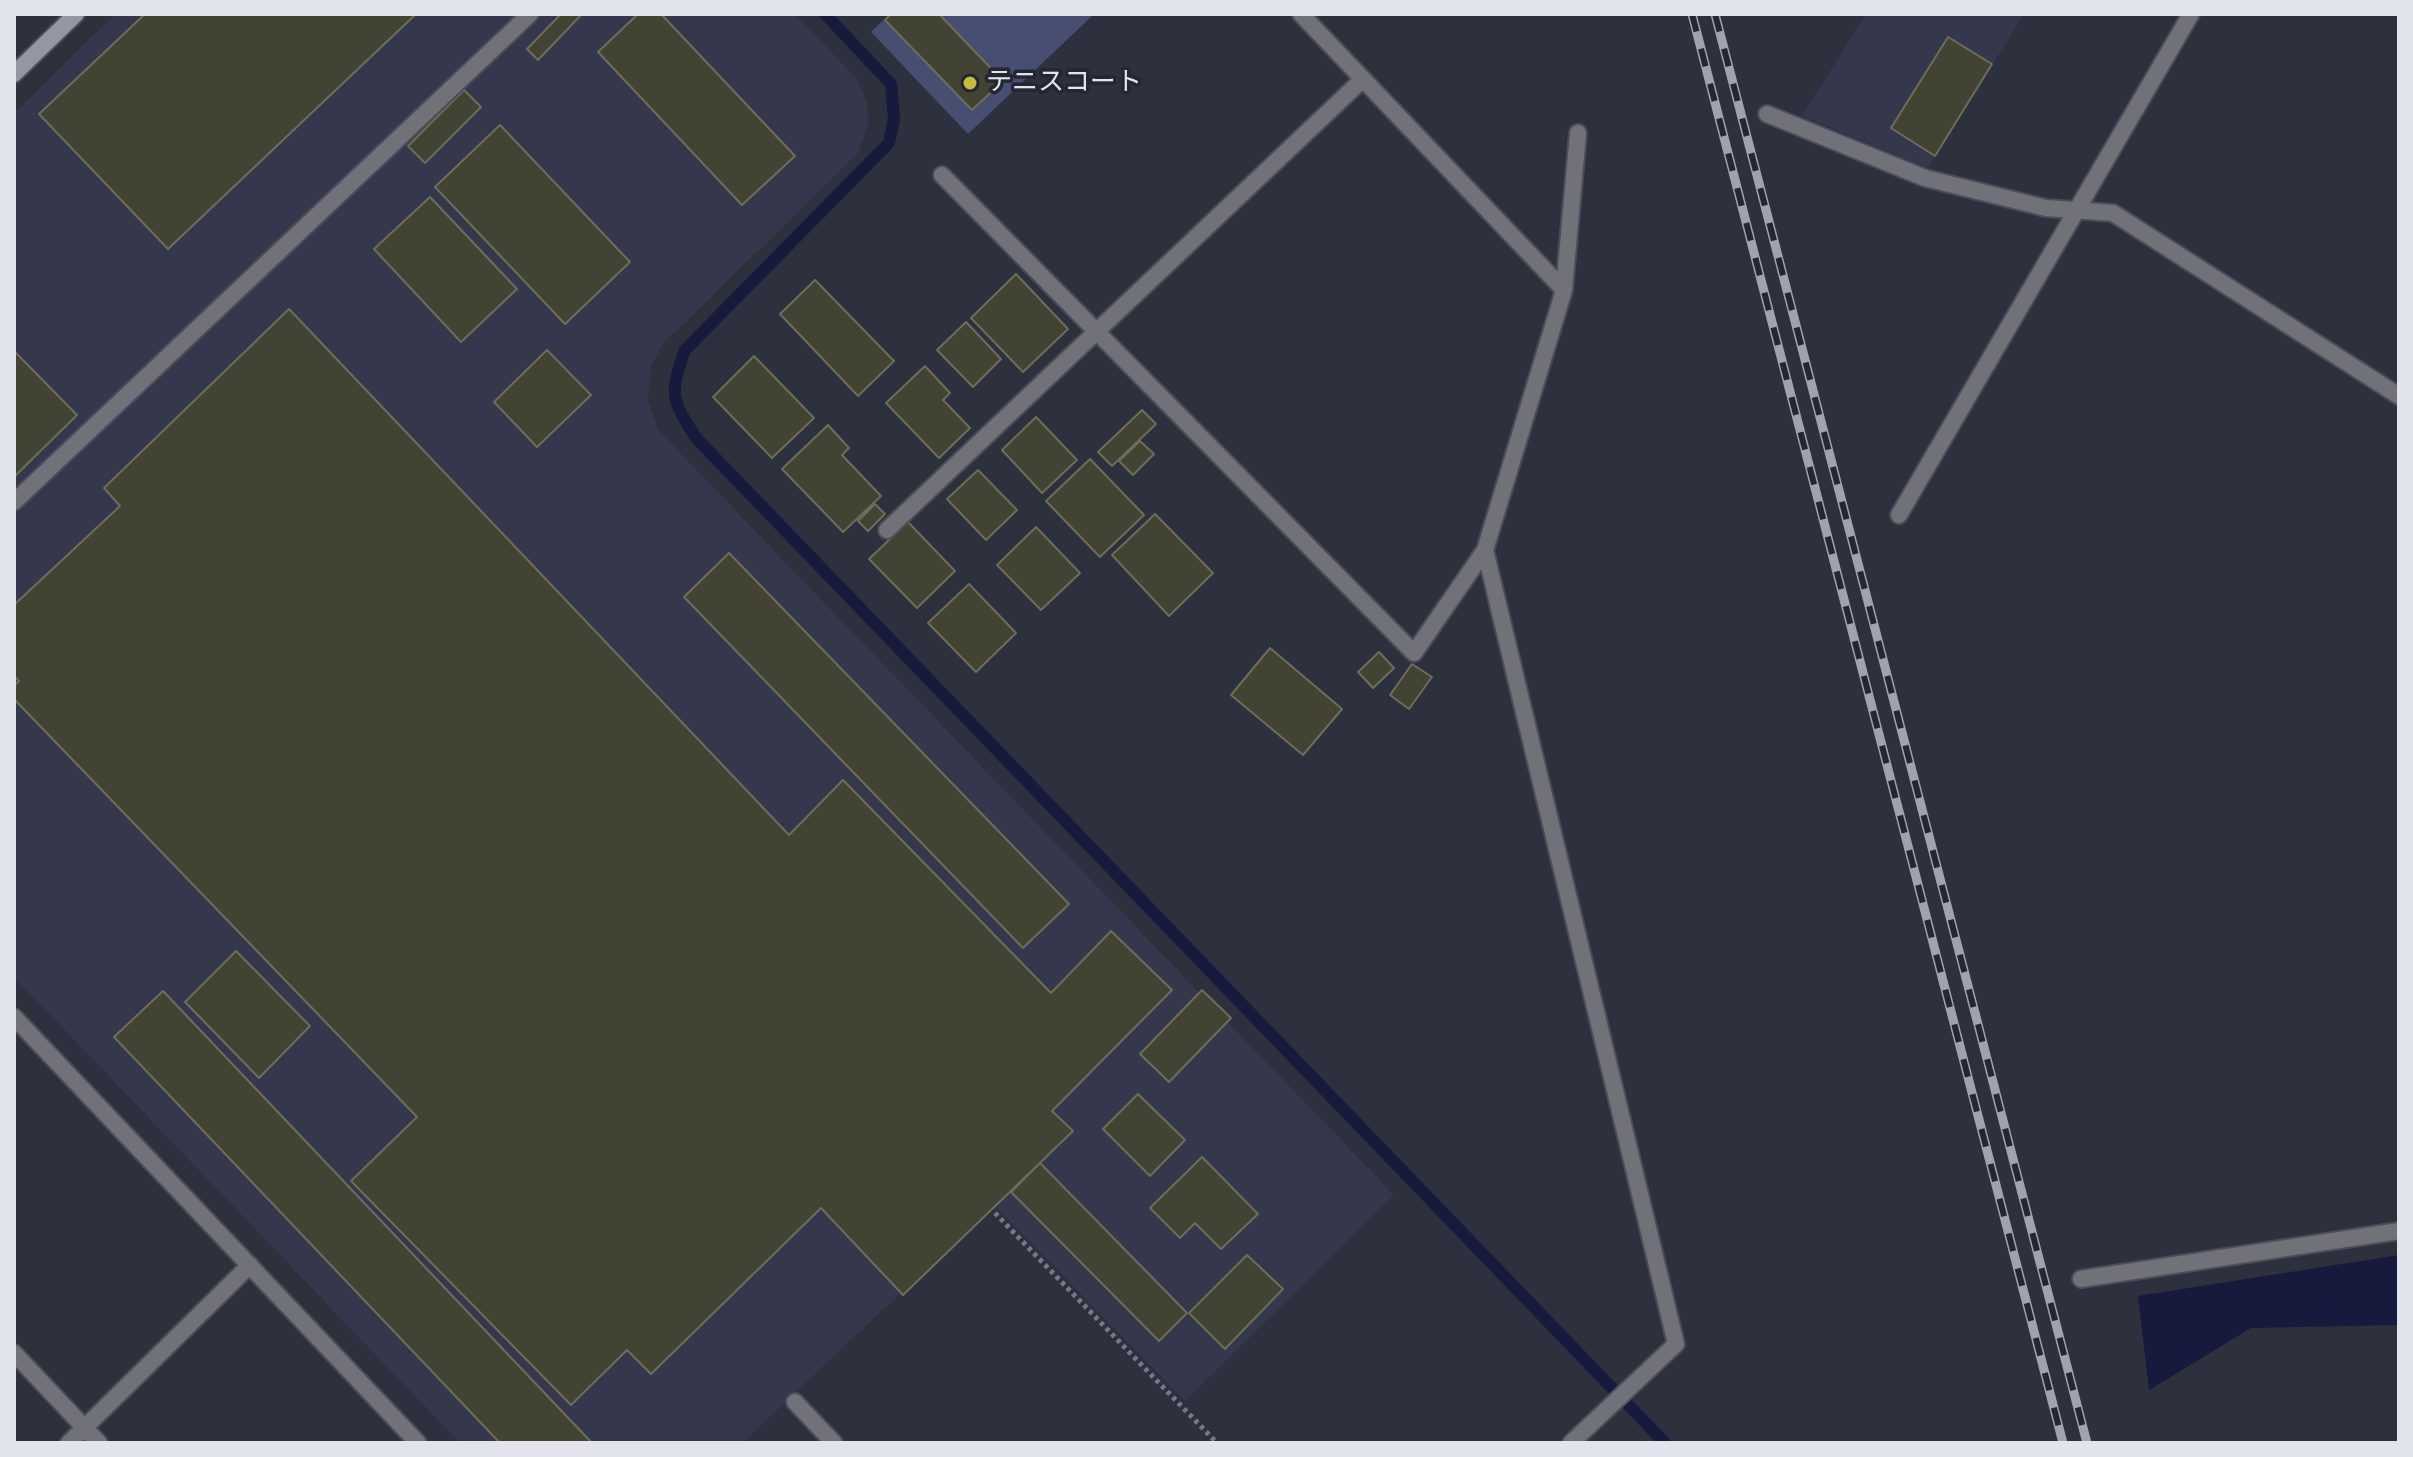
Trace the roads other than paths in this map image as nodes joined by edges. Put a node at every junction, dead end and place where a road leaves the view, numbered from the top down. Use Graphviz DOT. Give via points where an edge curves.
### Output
graph roads {
  1 [pos="76,14"];
  2 [pos="530,14"];
  3 [pos="1301,14"];
  4 [pos="2191,14"];
  5 [pos="14,74"];
  6 [pos="1363,79"];
  7 [pos="1767,114"];
  8 [pos="1578,133"];
  9 [pos="942,175"];
  10 [pos="2078,209"];
  11 [pos="1564,290"];
  12 [pos="1096,331"];
  13 [pos="2399,396"];
  14 [pos="14,502"];
  15 [pos="1899,515"];
  16 [pos="887,530"];
  17 [pos="1485,550"];
  18 [pos="14,1017"];
  19 [pos="2399,1231"];
  20 [pos="250,1265"];
  21 [pos="2081,1279"];
  22 [pos="14,1353"];
  23 [pos="795,1402"];
  24 [pos="85,1428"];
  25 [pos="69,1443"];
  26 [pos="99,1443"];
  27 [pos="418,1443"];
  28 [pos="834,1443"];
  29 [pos="1571,1443"];
  1 -- 5 [label="street"];
  2 -- 14 [label="street"];
  3 -- 6 [label="street"];
  4 -- 10 [label="street"];
  6 -- 11 [label="street"];
  6 -- 12 [label="street"];
  7 -- 10 [label="street" via="1925,178 2046,208"];
  8 -- 11 [label="street"];
  9 -- 12 [label="street"];
  10 -- 13 [label="street" via="2113,213"];
  10 -- 15 [label="street"];
  11 -- 17 [label="street"];
  12 -- 16 [label="street"];
  12 -- 17 [label="street" via="1414,653"];
  17 -- 29 [label="street" via="1676,1344"];
  18 -- 20 [label="street"];
  19 -- 21 [label="street"];
  20 -- 24 [label="street"];
  20 -- 27 [label="street"];
  22 -- 24 [label="street"];
  23 -- 28 [label="street"];
  24 -- 25 [label="street"];
  24 -- 26 [label="street"];
}
